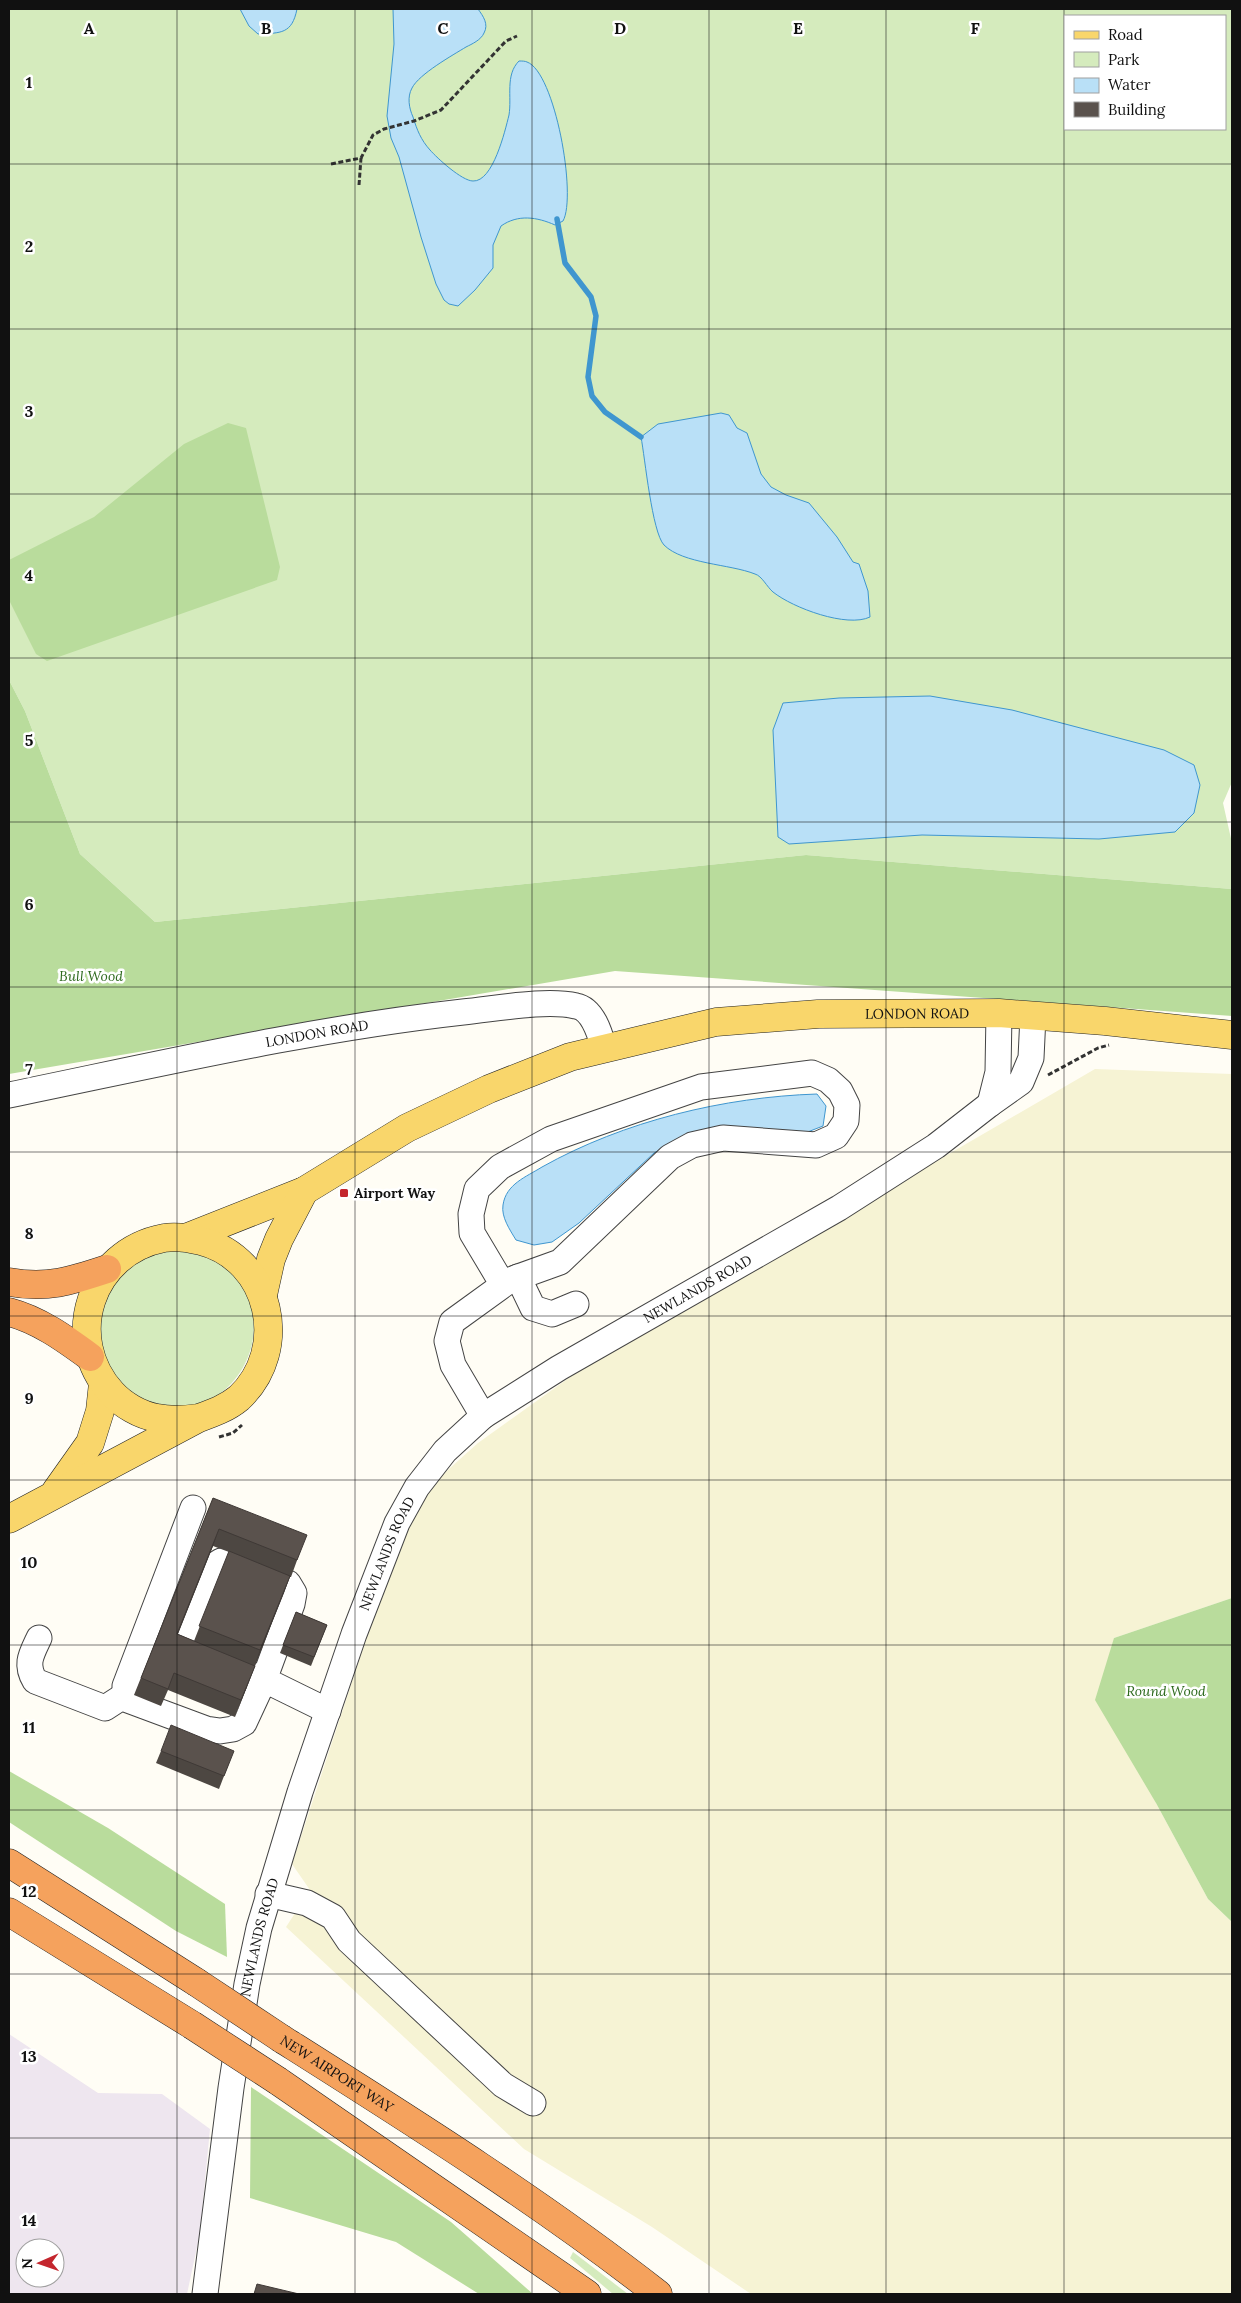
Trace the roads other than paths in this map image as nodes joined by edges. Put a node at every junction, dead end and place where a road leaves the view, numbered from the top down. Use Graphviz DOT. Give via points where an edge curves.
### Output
graph roads {
  1 [pos="999,1014"];
  2 [pos="1033,1016"];
  3 [pos="1232,1035"];
  4 [pos="604,1048"];
  5 [pos="9,1095"];
  6 [pos="990,1104"];
  7 [pos="304,1191"];
  8 [pos="188,1237"];
  9 [pos="107,1270"];
  10 [pos="510,1281"];
  11 [pos="9,1282"];
  12 [pos="263,1295"];
  13 [pos="576,1304"];
  14 [pos="9,1312"];
  15 [pos="90,1357"];
  16 [pos="103,1382"];
  17 [pos="483,1416"];
  18 [pos="199,1418"];
  19 [pos="55,1493"];
  20 [pos="194,1508"];
  21 [pos="9,1519"];
  22 [pos="39,1638"];
  23 [pos="264,1680"];
  24 [pos="125,1695"];
  25 [pos="328,1710"];
  26 [pos="9,1858"];
  27 [pos="9,1863"];
  28 [pos="36,1880"];
  29 [pos="268,1894"];
  30 [pos="9,1912"];
  31 [pos="533,2103"];
  32 [pos="498,2231"];
  33 [pos="205,2294"];
  34 [pos="563,2294"];
  35 [pos="587,2294"];
  36 [pos="658,2294"];
  1 -- 2 [label="main road, LONDON ROAD"];
  1 -- 4 [label="main road, LONDON ROAD" via="908,1012 770,1016 716,1022"];
  1 -- 6 [label="street" via="998,1072"];
  2 -- 3 [label="main road, LONDON ROAD"];
  2 -- 6 [label="street, NEWLANDS ROAD" via="1031,1058 1022,1082"];
  4 -- 5 [label="street, LONDON ROAD" via="590,1015 578,1006 521,1006 328,1030"];
  4 -- 7 [label="main road, LONDON ROAD" via="570,1056 448,1107 407,1128"];
  6 -- 17 [label="street, NEWLANDS ROAD" via="936,1146 839,1208 559,1368"];
  7 -- 8 [label="main road, LONDON ROAD"];
  7 -- 12 [label="main road" via="270,1259"];
  8 -- 9 [label="main road" via="144,1243 124,1254"];
  8 -- 12 [label="main road" via="212,1244 233,1256 251,1273"];
  9 -- 11 [label="highway" via="52,1286"];
  9 -- 15 [label="main road" via="92,1296 85,1326"];
  10 -- 10 [label="street" via="560,1262 670,1157 692,1145 723,1138 816,1145 836,1136 846,1122 847,1105 840,1091 828,1080 812,1073 701,1087 551,1139 500,1167 477,1189 471,1214 472,1233"];
  10 -- 13 [label="street" via="533,1308 552,1314"];
  10 -- 17 [label="street" via="452,1322 447,1341 453,1365"];
  12 -- 18 [label="main road" via="269,1317 269,1339 256,1375 238,1398 220,1411"];
  14 -- 15 [label="highway" via="58,1334"];
  15 -- 16 [label="main road"];
  16 -- 18 [label="main road" via="135,1411 177,1421"];
  16 -- 19 [label="main road" via="100,1410 90,1443"];
  17 -- 25 [label="street, NEWLANDS ROAD" via="445,1451 417,1487 397,1523"];
  18 -- 19 [label="main road"];
  19 -- 21 [label="main road"];
  20 -- 24 [label="street" via="125,1686"];
  22 -- 24 [label="street" via="28,1671 35,1682 105,1708"];
  23 -- 23 [label="street" via="192,1650 184,1641 210,1568 221,1561 292,1587 292,1604"];
  23 -- 24 [label="street" via="244,1723 220,1731 206,1729 128,1700"];
  23 -- 25 [label="street"];
  25 -- 29 [label="street, NEWLANDS ROAD"];
  26 -- 28 [label="highway"];
  27 -- 28 [label="highway, NEW AIRPORT WAY"];
  28 -- 36 [label="highway, NEW AIRPORT WAY, bridge" via="424,2129 537,2205"];
  29 -- 31 [label="street" via="307,1903 333,1917 349,1941 502,2085"];
  29 -- 33 [label="street, NEWLANDS ROAD" via="231,2088"];
  30 -- 32 [label="highway, bridge" via="278,2080"];
  32 -- 34 [label="highway"];
  32 -- 35 [label="highway"];
}
